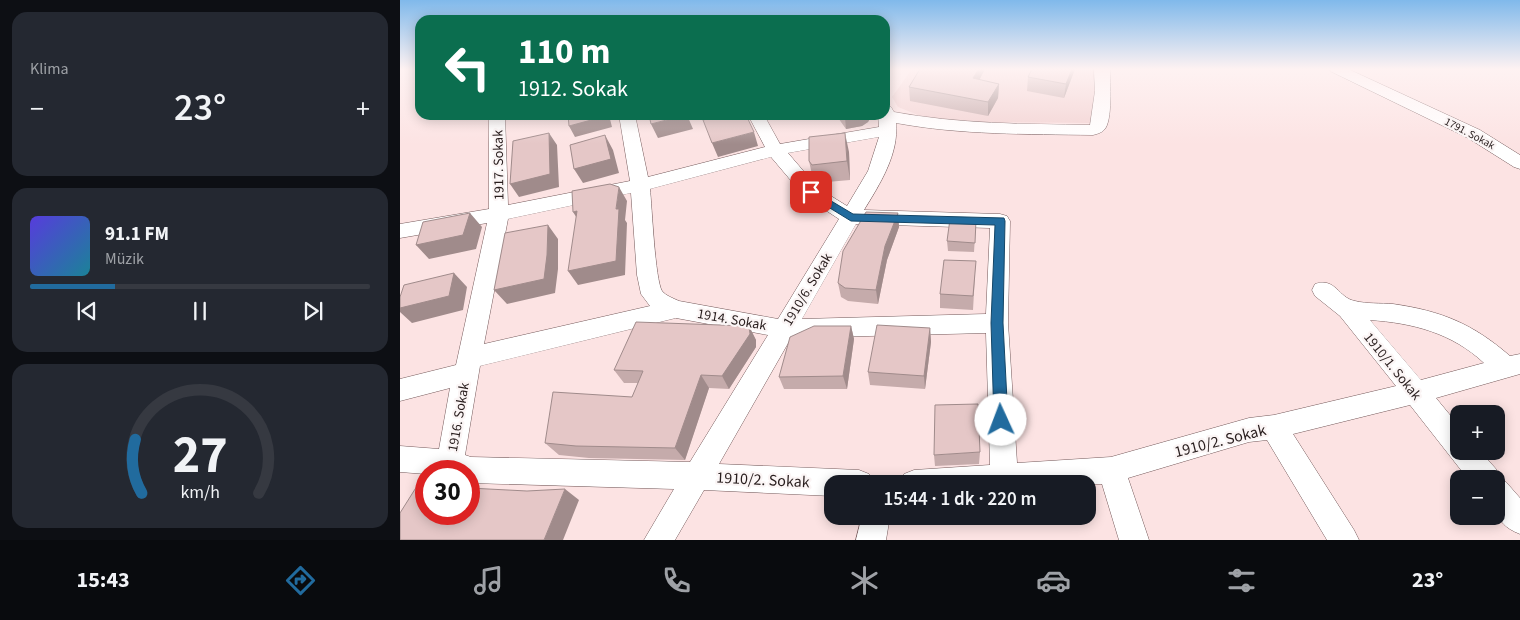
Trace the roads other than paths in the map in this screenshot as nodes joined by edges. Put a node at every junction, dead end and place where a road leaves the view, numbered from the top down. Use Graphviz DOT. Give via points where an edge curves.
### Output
graph roads {
  1 [pos="1103,94"];
  2 [pos="1390,94"];
  3 [pos="890,119"];
  4 [pos="497,120"];
  5 [pos="631,120"];
  6 [pos="759,120"];
  7 [pos="883,120"];
  8 [pos="887,120"];
  9 [pos="775,150"];
  10 [pos="1520,163"];
  11 [pos="640,185"];
  12 [pos="499,214"];
  13 [pos="851,217"];
  14 [pos="400,231"];
  15 [pos="1323,290"];
  16 [pos="676,309"];
  17 [pos="1348,310"];
  18 [pos="997,323"];
  19 [pos="784,329"];
  20 [pos="1516,365"];
  21 [pos="467,366"];
  22 [pos="400,390"];
  23 [pos="1415,393"];
  24 [pos="1274,427"];
  25 [pos="1450,435"];
  26 [pos="400,459"];
  27 [pos="415,460"];
  28 [pos="450,460"];
  29 [pos="1470,460"];
  30 [pos="480,470"];
  31 [pos="1111,470"];
  32 [pos="1479,470"];
  33 [pos="1004,475"];
  34 [pos="1044,475"];
  35 [pos="698,476"];
  36 [pos="824,482"];
  37 [pos="1505,502"];
  38 [pos="1520,520"];
  39 [pos="874,525"];
  40 [pos="659,540"];
  41 [pos="871,540"];
  42 [pos="1134,540"];
  43 [pos="1344,540"];
  1 -- 3 [label="street" via="1098,127 1092,130 973,128"];
  2 -- 10 [label="street, 1791. Sokak" via="1474,134"];
  4 -- 12 [label="street, 1917. Sokak"];
  5 -- 11 [label="street, 1914. Sokak"];
  6 -- 9 [label="street"];
  7 -- 9 [label="street"];
  8 -- 13 [label="street, 1910/6. Sokak" via="885,155"];
  9 -- 11 [label="street"];
  9 -- 13 [label="street" via="811,192"];
  11 -- 12 [label="street"];
  11 -- 16 [label="street, 1914. Sokak" via="652,294 660,302"];
  12 -- 14 [label="street"];
  12 -- 21 [label="street, 1916. Sokak"];
  13 -- 18 [label="street" via="1000,221"];
  13 -- 19 [label="street, 1910/6. Sokak"];
  15 -- 17 [label="street, 1910/1. Sokak"];
  16 -- 19 [label="street, 1914. Sokak"];
  16 -- 21 [label="street"];
  17 -- 20 [label="street" via="1420,317 1466,336"];
  17 -- 23 [label="street, 1910/1. Sokak"];
  18 -- 19 [label="street, 1914. Sokak"];
  18 -- 33 [label="street"];
  19 -- 35 [label="street, 1910/6. Sokak"];
  20 -- 23 [label="street, 1910/2. Sokak"];
  21 -- 22 [label="street"];
  21 -- 28 [label="street, 1916. Sokak"];
  23 -- 24 [label="street, 1910/2. Sokak"];
  23 -- 25 [label="street, 1910/1. Sokak"];
  24 -- 31 [label="street, 1910/2. Sokak" via="1249,430"];
  24 -- 43 [label="street"];
  26 -- 27 [label="street"];
  29 -- 32 [label="street"];
  30 -- 35 [label="street, 1916. Sokak"];
  31 -- 34 [label="street, 1910/2. Sokak"];
  31 -- 42 [label="street"];
  35 -- 36 [label="street, 1910/2. Sokak"];
  35 -- 40 [label="street, 1910/6. Sokak"];
  37 -- 38 [label="street"];
  39 -- 41 [label="street"];
}
